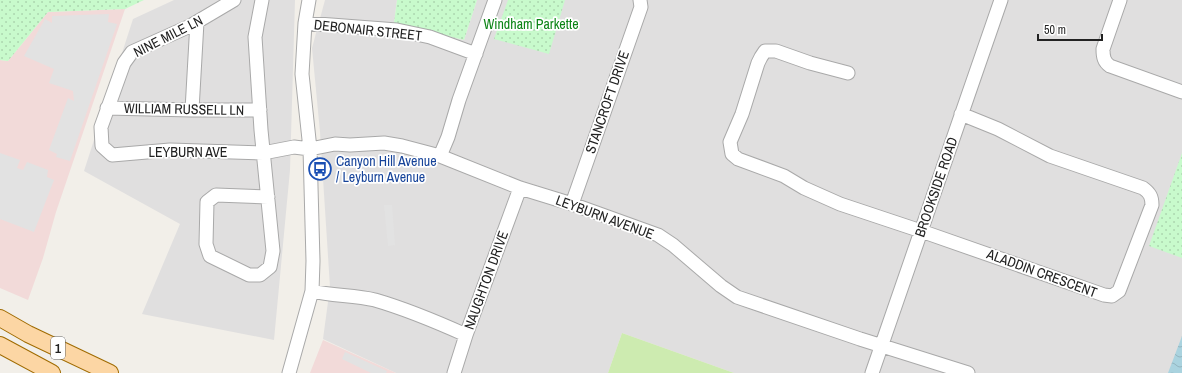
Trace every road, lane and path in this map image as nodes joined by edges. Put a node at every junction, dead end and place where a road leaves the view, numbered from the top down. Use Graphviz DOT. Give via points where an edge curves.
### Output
graph roads {
  1 [pos="234,0"];
  2 [pos="262,0"];
  3 [pos="309,0"];
  4 [pos="494,0"];
  5 [pos="640,0"];
  6 [pos="1001,0"];
  7 [pos="1120,0"];
  8 [pos="197,22"];
  9 [pos="305,23"];
  10 [pos="476,54"];
  11 [pos="848,72"];
  12 [pos="1182,92"];
  13 [pos="108,108"];
  14 [pos="192,110"];
  15 [pos="260,110"];
  16 [pos="961,114"];
  17 [pos="310,149"];
  18 [pos="264,153"];
  19 [pos="112,155"];
  20 [pos="440,156"];
  21 [pos="520,188"];
  22 [pos="268,197"];
  23 [pos="572,204"];
  24 [pos="921,231"];
  25 [pos="312,291"];
  26 [pos="0,318"];
  27 [pos="466,334"];
  28 [pos="0,345"];
  29 [pos="880,345"];
  30 [pos="52,373"];
  31 [pos="110,373"];
  32 [pos="289,373"];
  33 [pos="454,373"];
  34 [pos="872,373"];
  35 [pos="968,373"];
  1 -- 8 [label="street, NINE MILE LN"];
  2 -- 15 [label="street" via="255,37"];
  3 -- 9 [label="street"];
  4 -- 10 [label="street"];
  5 -- 23 [label="street, STANCROFT DRIVE" via="641,7"];
  6 -- 16 [label="street, BROOKSIDE ROAD"];
  7 -- 12 [label="street" via="1103,49 1106,63"];
  8 -- 13 [label="street, NINE MILE LN" via="132,52 124,63"];
  8 -- 14 [label="street"];
  9 -- 10 [label="street, DEBONAIR STREET" via="397,30 430,37"];
  9 -- 17 [label="street" via="302,74"];
  10 -- 20 [label="street"];
  11 -- 24 [label="street" via="776,51 765,51 760,57 730,142 732,154 738,159 784,176 840,204"];
  13 -- 14 [label="street, WILLIAM RUSSELL LN"];
  13 -- 19 [label="street, NINE MILE LN" via="101,127 102,146"];
  14 -- 15 [label="street, WILLIAM RUSSELL LN"];
  15 -- 18 [label="street"];
  16 -- 24 [label="street, BROOKSIDE ROAD"];
  16 -- 24 [label="street, ALADDIN CRESCENT" via="998,129 1050,156 1143,188 1152,198 1152,205 1121,287 1112,296"];
  17 -- 18 [label="street, LEYBURN AVE" via="294,147"];
  17 -- 20 [label="street, LEYBURN AVENUE" via="335,144 384,143"];
  17 -- 25 [label="street"];
  18 -- 19 [label="street, LEYBURN AVE" via="170,150"];
  18 -- 22 [label="street"];
  20 -- 21 [label="street, LEYBURN AVENUE"];
  21 -- 23 [label="street, LEYBURN AVENUE"];
  21 -- 27 [label="street, NAUGHTON DRIVE"];
  22 -- 22 [label="street" via="216,196 207,202 206,244 210,256 249,275 260,275 270,267 273,251"];
  23 -- 29 [label="street, LEYBURN AVENUE" via="658,235 737,297"];
  24 -- 29 [label="street, BROOKSIDE ROAD"];
  25 -- 27 [label="street" via="376,301"];
  25 -- 32 [label="street"];
  26 -- 31 [label="main road, 1"];
  27 -- 33 [label="street, NAUGHTON DRIVE"];
  28 -- 30 [label="main road, 1"];
  29 -- 34 [label="street, BROOKSIDE ROAD"];
  29 -- 35 [label="street, LEYBURN AVENUE"];
}
